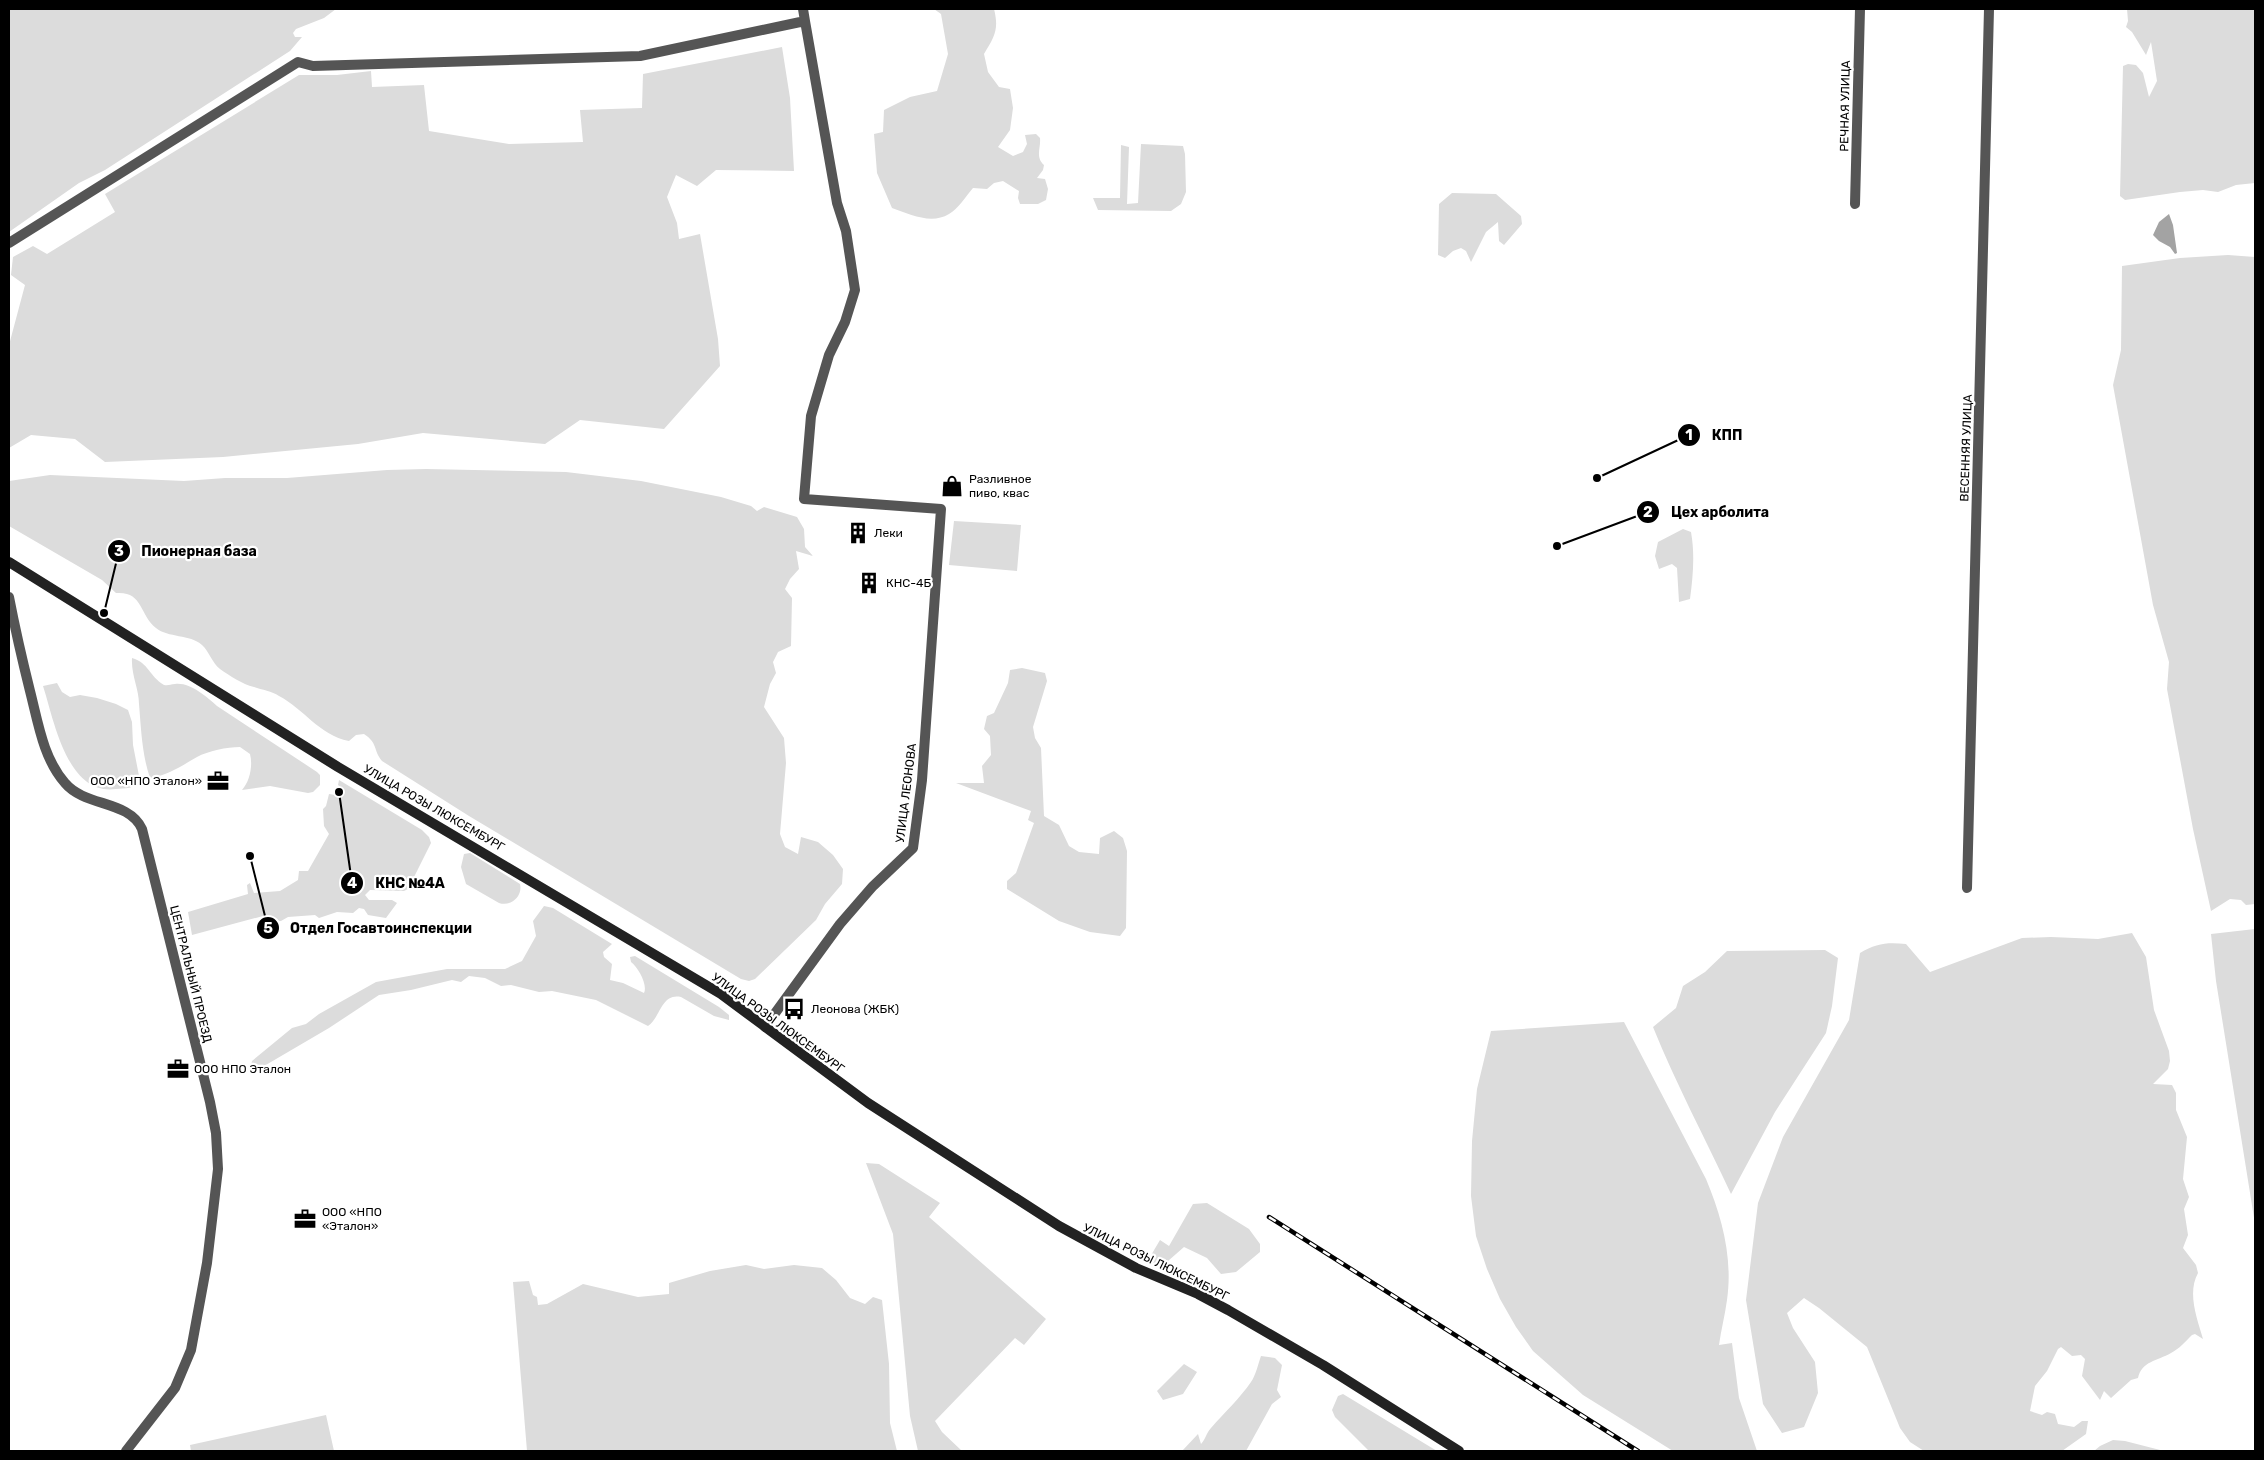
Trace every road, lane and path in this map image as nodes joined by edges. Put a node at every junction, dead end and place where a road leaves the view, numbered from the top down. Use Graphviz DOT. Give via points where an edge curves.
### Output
graph roads {
  1 [pos="803,9"];
  2 [pos="1860,9"];
  3 [pos="1989,9"];
  4 [pos="805,21"];
  5 [pos="1855,204"];
  6 [pos="9,243"];
  7 [pos="9,562"];
  8 [pos="9,597"];
  9 [pos="1966,888"];
  10 [pos="765,1027"];
  11 [pos="126,1451"];
  12 [pos="1459,1451"];
  1 -- 4 [label="street"];
  2 -- 5 [label="street, РЕЧНАЯ УЛИЦА"];
  3 -- 9 [label="street, ВЕСЕННЯЯ УЛИЦА"];
  4 -- 6 [label="street" via="640,56 313,66 298,62"];
  4 -- 10 [label="street, УЛИЦА ЛЕОНОВА" via="855,290 845,322 829,355 811,416 804,499 941,508 922,780 913,848 873,886 840,924"];
  7 -- 10 [label="street, УЛИЦА РОЗЫ ЛЮКСЕМБУРГ" via="338,767 721,994"];
  8 -- 11 [label="street, ЦЕНТРАЛЬНЫЙ ПРОЕЗД" via="41,735 52,762 66,785 91,800 128,813 138,821 142,830 216,1133 216,1193 191,1350 175,1388"];
  10 -- 12 [label="street, УЛИЦА РОЗЫ ЛЮКСЕМБУРГ" via="875,1108 1059,1226 1118,1259 1198,1294 1258,1327"];
}
